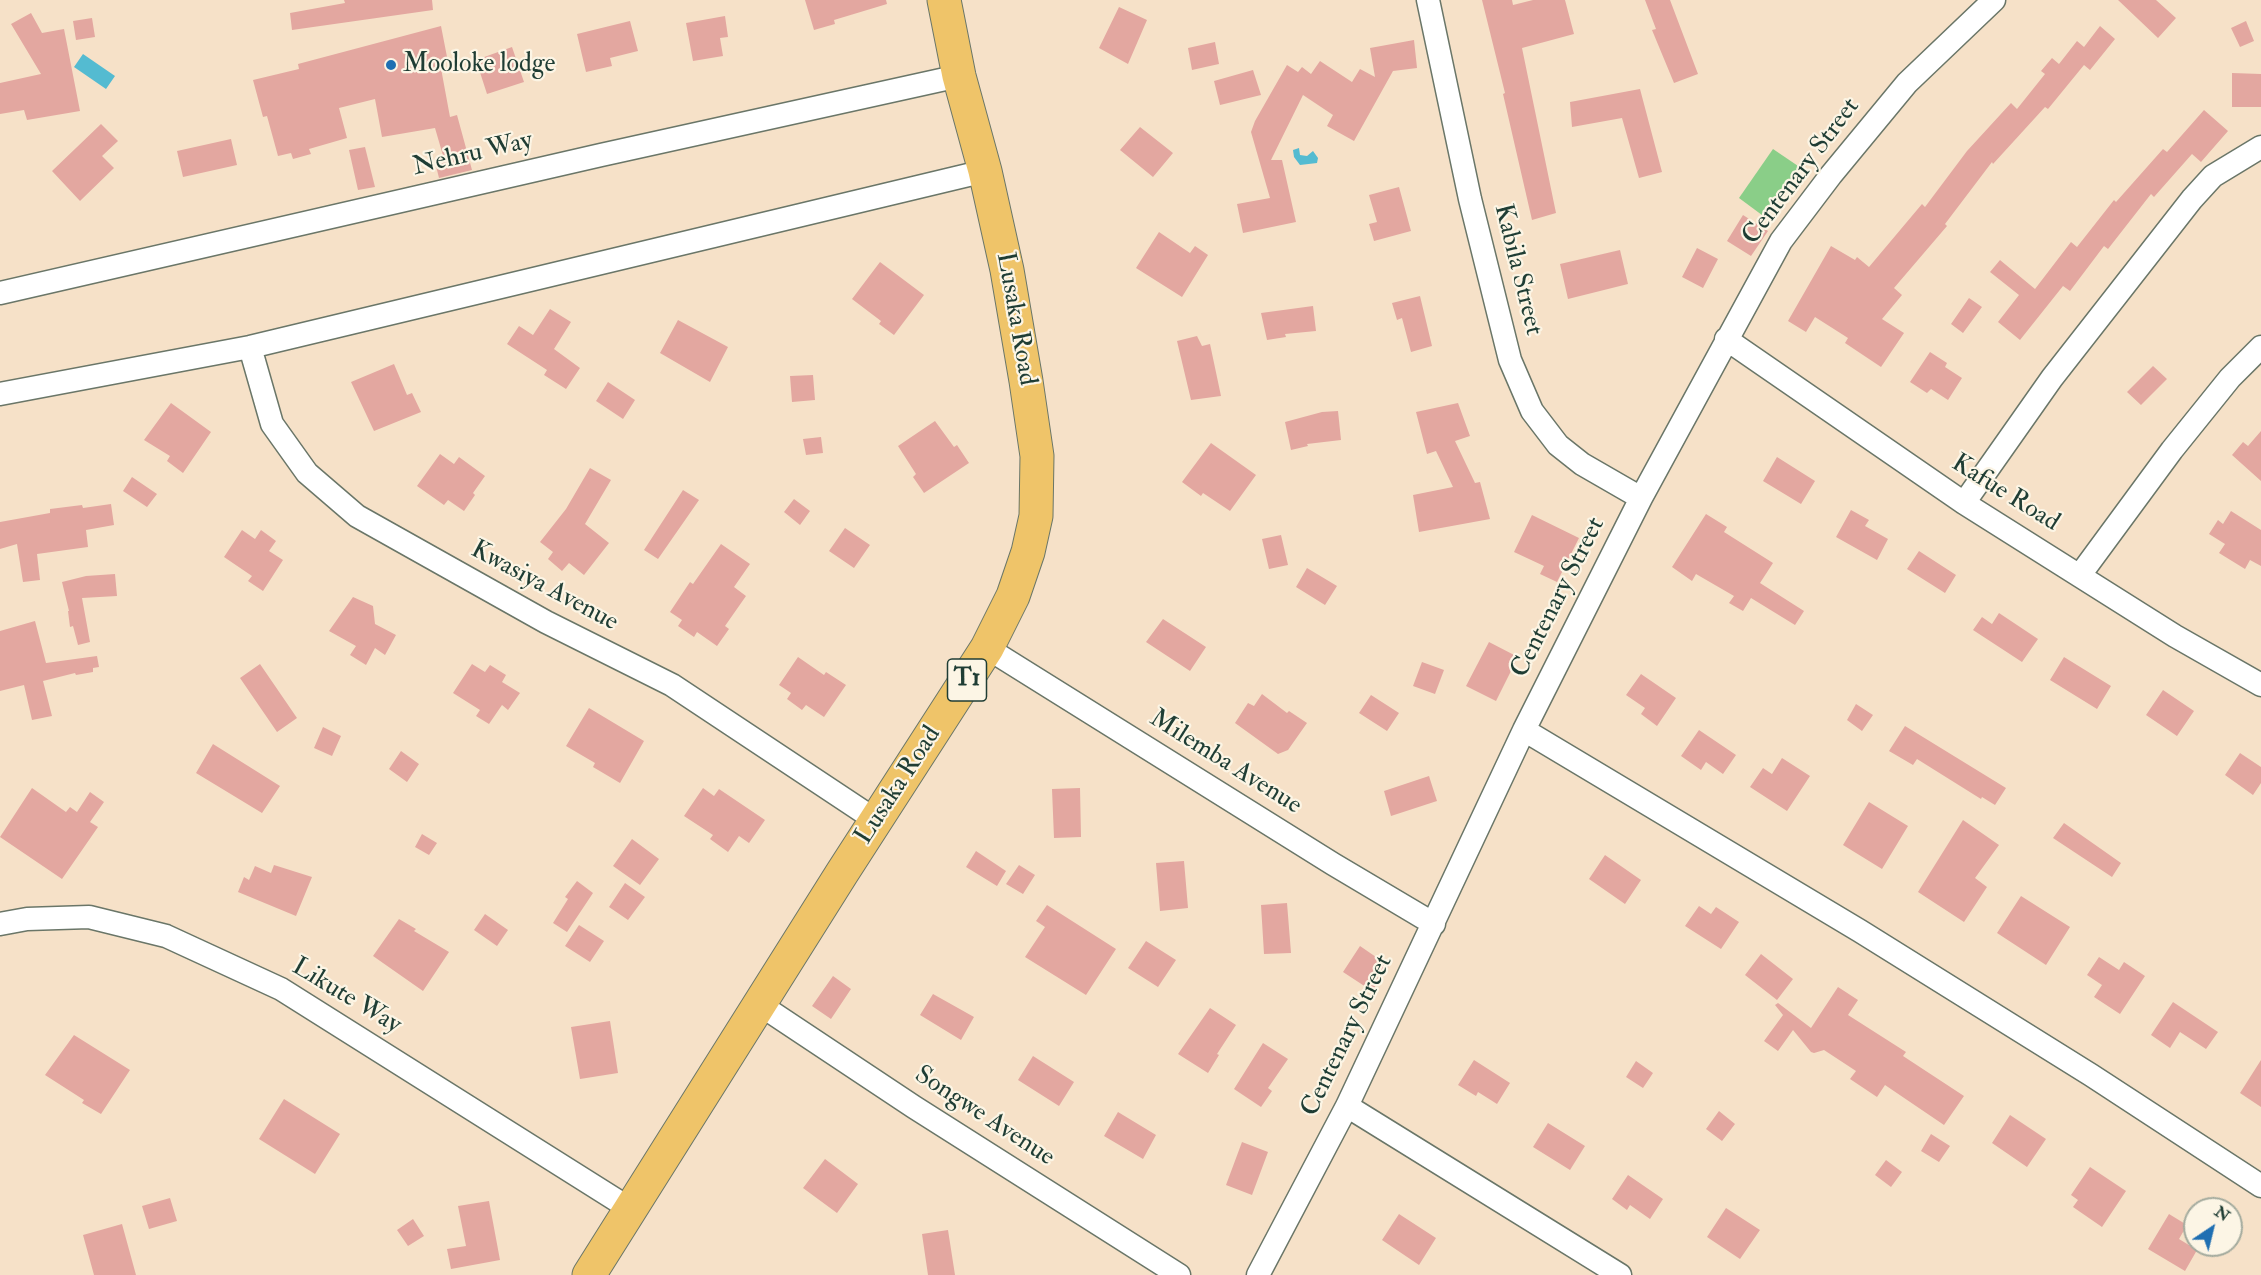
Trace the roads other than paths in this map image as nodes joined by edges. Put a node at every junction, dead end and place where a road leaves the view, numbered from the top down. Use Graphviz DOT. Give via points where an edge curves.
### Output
graph roads {
  1 [pos="944,0"];
  2 [pos="1428,0"];
  3 [pos="1994,0"];
  4 [pos="959,76"];
  5 [pos="2261,147"];
  6 [pos="985,171"];
  7 [pos="0,292"];
  8 [pos="1726,339"];
  9 [pos="250,346"];
  10 [pos="2261,347"];
  11 [pos="0,394"];
  12 [pos="1641,498"];
  13 [pos="1964,503"];
  14 [pos="2080,575"];
  15 [pos="987,648"];
  16 [pos="2261,685"];
  17 [pos="1524,730"];
  18 [pos="877,820"];
  19 [pos="0,924"];
  20 [pos="1434,924"];
  21 [pos="759,1004"];
  22 [pos="1347,1106"];
  23 [pos="2261,1186"];
  24 [pos="632,1210"];
  25 [pos="589,1275"];
  26 [pos="1179,1275"];
  27 [pos="1258,1275"];
  28 [pos="1620,1275"];
  1 -- 4 [label="highway, Lusaka Road / T1"];
  2 -- 12 [label="street, Kabila Street" via="1470,199 1510,360 1532,411 1557,445"];
  3 -- 8 [label="street, Centenary Street" via="1907,83 1831,175 1781,241"];
  4 -- 6 [label="highway, Lusaka Road / T1"];
  4 -- 7 [label="street, Nehru Way"];
  5 -- 13 [label="street" via="2213,176 2192,199 2052,378"];
  6 -- 9 [label="street"];
  6 -- 15 [label="highway, Lusaka Road / T1" via="1007,270 1037,456 1036,516 1028,552 1013,596"];
  8 -- 12 [label="street, Centenary Street"];
  8 -- 13 [label="street, Kafue Road"];
  9 -- 11 [label="street"];
  9 -- 18 [label="street, Kwasiya Avenue" via="272,424 307,473 357,516 546,622 672,686"];
  10 -- 14 [label="street" via="2230,378 2172,450"];
  12 -- 17 [label="street, Centenary Street"];
  13 -- 14 [label="street, Kafue Road"];
  14 -- 16 [label="street, Kafue Road"];
  15 -- 18 [label="highway, Lusaka Road / T1"];
  15 -- 20 [label="street, Milemba Avenue"];
  17 -- 20 [label="street, Centenary Street"];
  17 -- 23 [label="street" via="1880,944"];
  18 -- 21 [label="highway, Lusaka Road / T1"];
  19 -- 24 [label="street, Likute Way" via="89,917 166,936 281,989"];
  20 -- 22 [label="street, Centenary Street"];
  21 -- 24 [label="highway, Lusaka Road / T1"];
  21 -- 26 [label="street, Songwe Avenue"];
  22 -- 27 [label="street, Centenary Street"];
  22 -- 28 [label="street"];
  24 -- 25 [label="highway, Lusaka Road / T1"];
}
